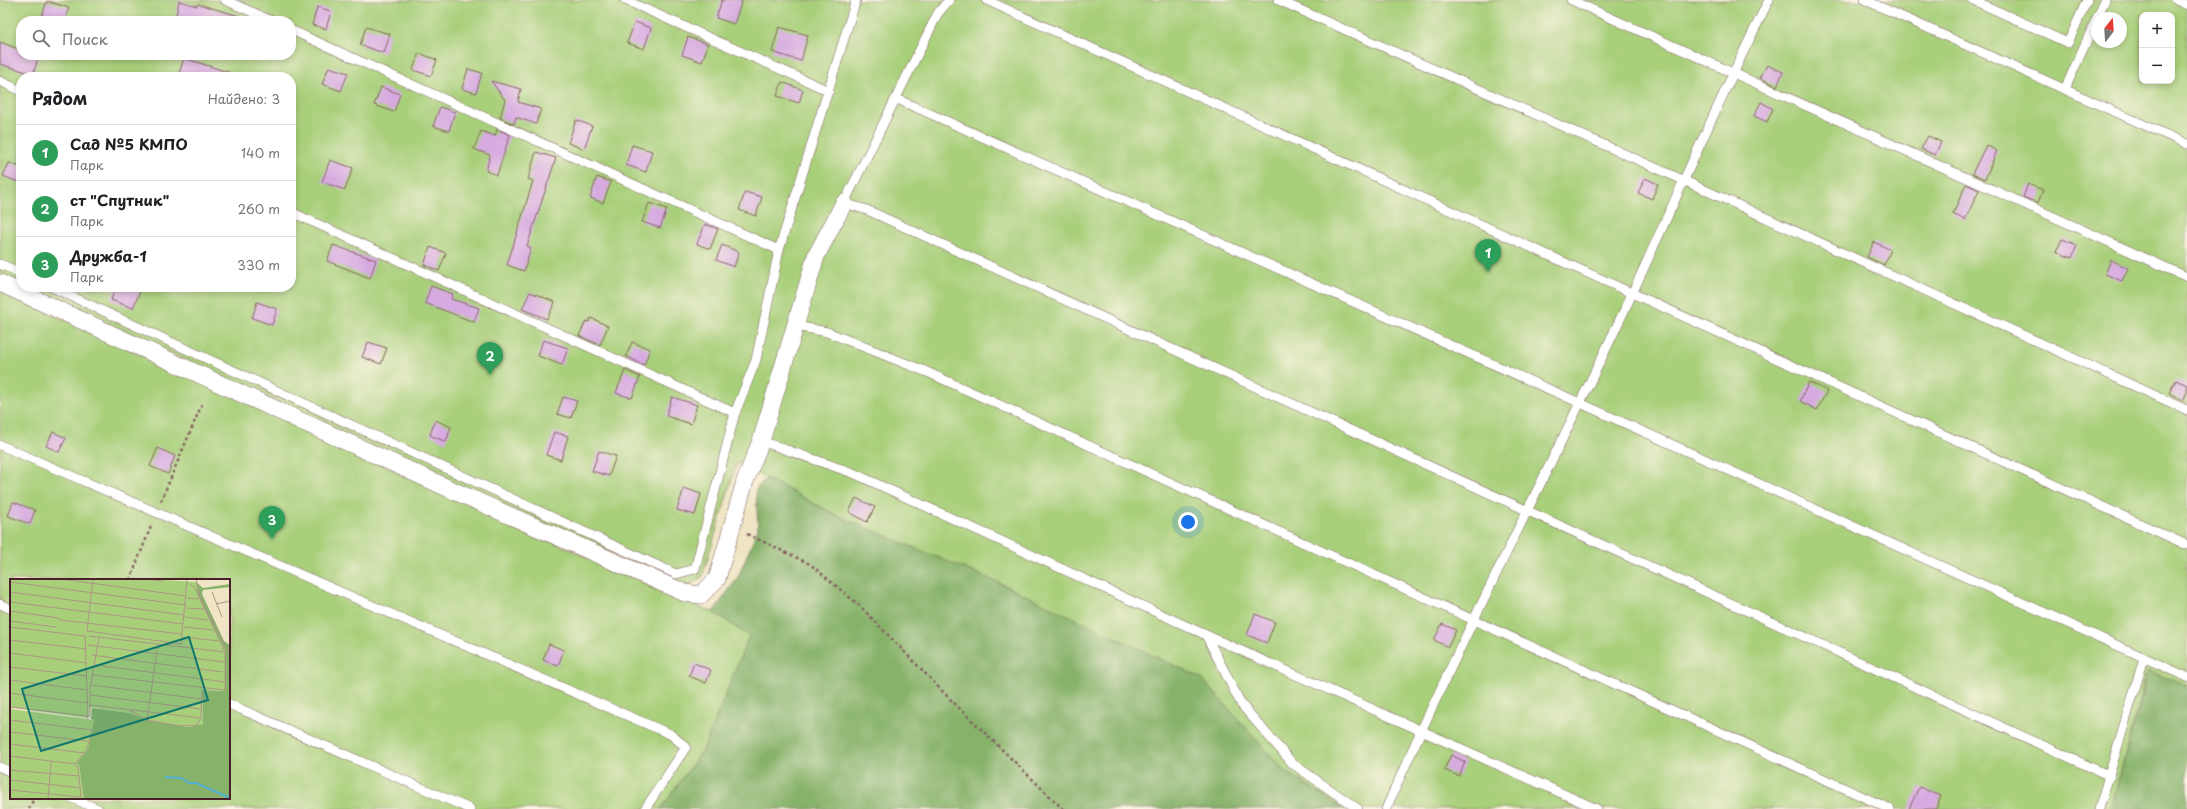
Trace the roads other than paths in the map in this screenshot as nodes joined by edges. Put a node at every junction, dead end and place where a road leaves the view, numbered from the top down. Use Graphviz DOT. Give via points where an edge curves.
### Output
graph roads {
  1 [pos="225,0"];
  2 [pos="625,0"];
  3 [pos="856,0"];
  4 [pos="949,0"];
  5 [pos="986,0"];
  6 [pos="1278,0"];
  7 [pos="1571,0"];
  8 [pos="1769,0"];
  9 [pos="1865,0"];
  10 [pos="1973,0"];
  11 [pos="2087,0"];
  12 [pos="2105,0"];
  13 [pos="2176,0"];
  14 [pos="2187,5"];
  15 [pos="261,16"];
  16 [pos="296,32"];
  17 [pos="1732,73"];
  18 [pos="0,81"];
  19 [pos="16,89"];
  20 [pos="2065,89"];
  21 [pos="829,91"];
  22 [pos="897,99"];
  23 [pos="2187,144"];
  24 [pos="1683,180"];
  25 [pos="844,203"];
  26 [pos="296,214"];
  27 [pos="780,250"];
  28 [pos="0,264"];
  29 [pos="16,271"];
  30 [pos="2187,277"];
  31 [pos="0,283"];
  32 [pos="16,290"];
  33 [pos="20,292"];
  34 [pos="62,292"];
  35 [pos="1633,293"];
  36 [pos="796,326"];
  37 [pos="1580,403"];
  38 [pos="2187,410"];
  39 [pos="735,413"];
  40 [pos="761,441"];
  41 [pos="0,445"];
  42 [pos="1526,510"];
  43 [pos="2187,545"];
  44 [pos="0,604"];
  45 [pos="10,609"];
  46 [pos="1475,620"];
  47 [pos="1206,635"];
  48 [pos="2144,658"];
  49 [pos="2187,677"];
  50 [pos="230,704"];
  51 [pos="1421,730"];
  52 [pos="0,767"];
  53 [pos="10,772"];
  54 [pos="2110,776"];
  55 [pos="74,799"];
  56 [pos="98,809"];
  57 [pos="470,809"];
  58 [pos="645,809"];
  59 [pos="1358,809"];
  60 [pos="1386,809"];
  61 [pos="1597,809"];
  62 [pos="1890,809"];
  63 [pos="2099,809"];
  1 -- 15 [label="lane"];
  2 -- 21 [label="lane"];
  3 -- 21 [label="lane"];
  4 -- 22 [label="lane" via="938,13"];
  5 -- 35 [label="lane"];
  6 -- 24 [label="lane"];
  7 -- 17 [label="lane"];
  8 -- 17 [label="lane"];
  9 -- 20 [label="lane"];
  10 -- 11 [label="lane" via="2068,43"];
  12 -- 20 [label="lane"];
  13 -- 14 [label="lane"];
  16 -- 27 [label="lane"];
  17 -- 24 [label="lane"];
  17 -- 30 [label="lane"];
  18 -- 19 [label="lane"];
  20 -- 23 [label="lane"];
  21 -- 27 [label="lane"];
  22 -- 25 [label="lane"];
  22 -- 37 [label="lane"];
  24 -- 35 [label="lane"];
  24 -- 38 [label="lane"];
  25 -- 36 [label="street" via="816,256"];
  25 -- 42 [label="lane" via="867,210"];
  26 -- 39 [label="lane"];
  27 -- 39 [label="lane" via="756,360"];
  28 -- 29 [label="lane"];
  31 -- 32 [label="street"];
  33 -- 40 [label="street" via="685,594 700,595 717,579 734,528 745,481"];
  34 -- 39 [label="lane" via="676,574 695,569"];
  35 -- 37 [label="lane"];
  35 -- 43 [label="lane"];
  36 -- 40 [label="street"];
  36 -- 46 [label="lane" via="827,332 927,372"];
  37 -- 42 [label="lane"];
  37 -- 48 [label="lane"];
  40 -- 47 [label="lane" via="853,473"];
  41 -- 58 [label="lane" via="670,734 686,747"];
  42 -- 46 [label="lane"];
  42 -- 54 [label="lane"];
  44 -- 45 [label="lane"];
  46 -- 51 [label="lane"];
  46 -- 62 [label="lane"];
  47 -- 51 [label="lane"];
  47 -- 59 [label="lane" via="1241,704 1293,764"];
  48 -- 49 [label="lane"];
  48 -- 54 [label="lane"];
  50 -- 57 [label="lane"];
  51 -- 60 [label="lane"];
  51 -- 61 [label="lane"];
  52 -- 53 [label="lane"];
  54 -- 63 [label="lane"];
  55 -- 56 [label="lane"];
}
